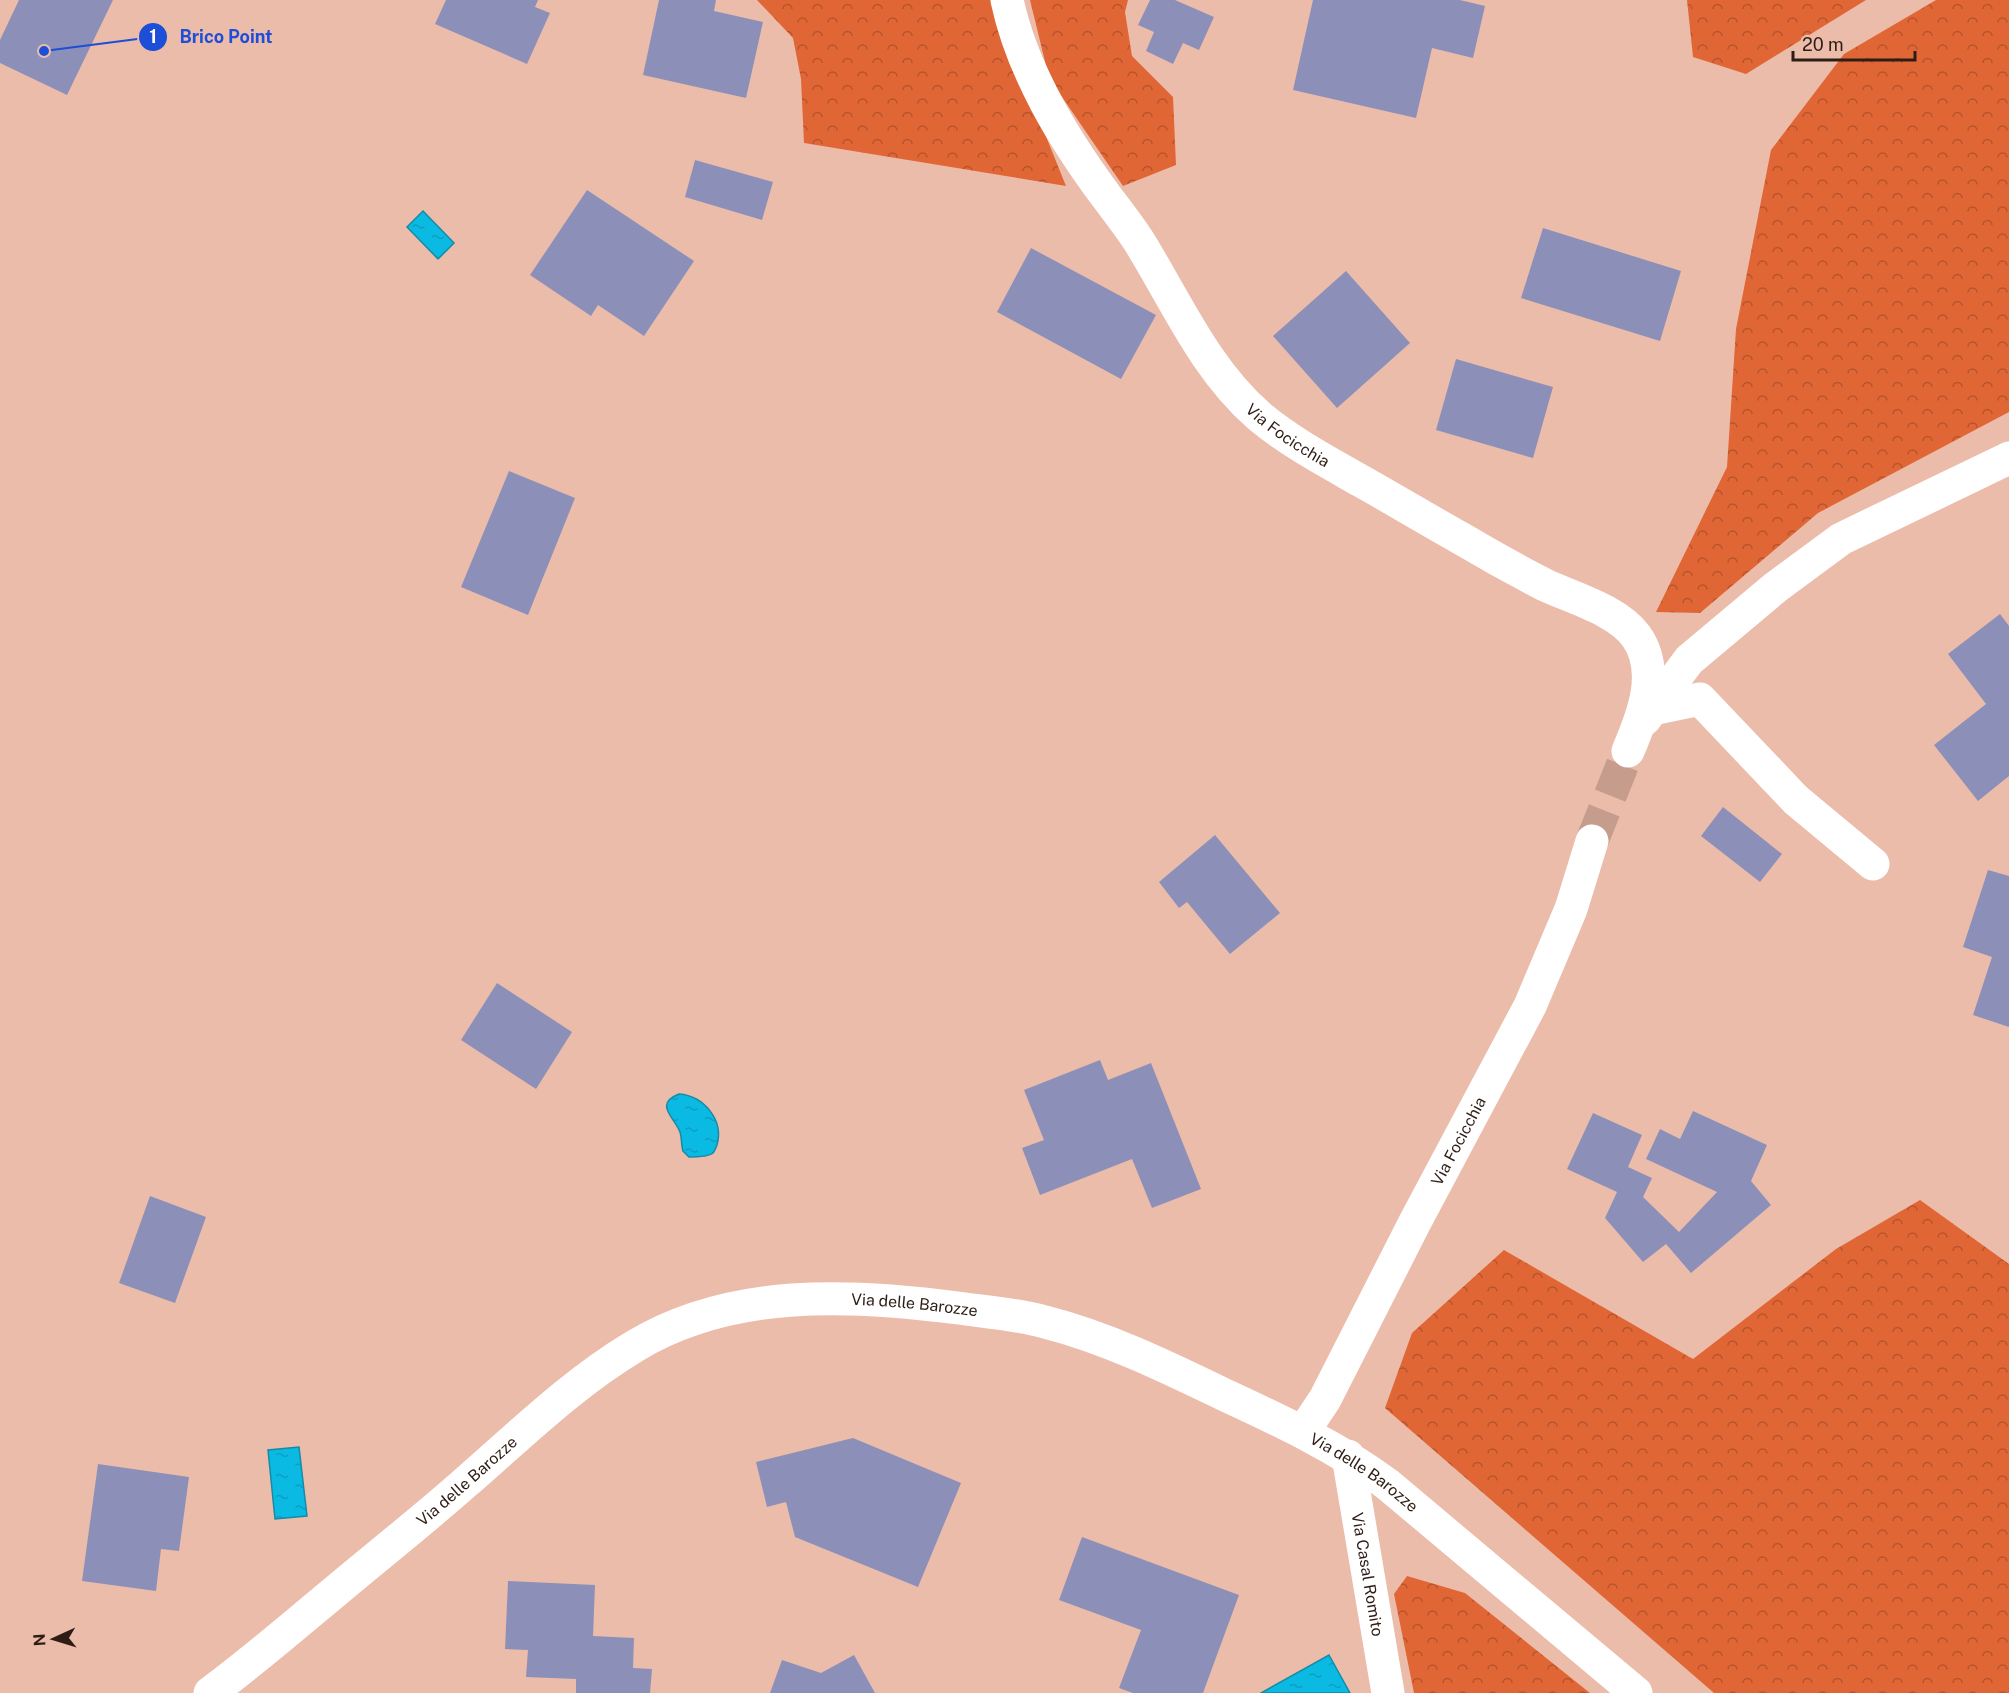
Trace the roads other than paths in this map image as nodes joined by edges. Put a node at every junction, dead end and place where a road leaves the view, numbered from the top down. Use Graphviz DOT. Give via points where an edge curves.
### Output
graph roads {
  1 [pos="1007,0"];
  2 [pos="2009,458"];
  3 [pos="1640,729"];
  4 [pos="1592,841"];
  5 [pos="1873,864"];
  6 [pos="1303,1432"];
  7 [pos="1348,1456"];
  8 [pos="210,1693"];
  9 [pos="1388,1693"];
  10 [pos="1636,1693"];
  1 -- 3 [label="street, Via Focicchia" via="1021,50 1057,121 1139,242 1189,330 1224,380 1260,417 1312,454 1631,630 1648,669"];
  2 -- 3 [label="street" via="1841,539 1689,660"];
  3 -- 5 [label="street" via="1700,699 1796,800"];
  4 -- 6 [label="street, Via Focicchia" via="1571,909 1530,1006 1325,1399"];
  6 -- 7 [label="street, Via delle Barozze"];
  6 -- 8 [label="street, Via delle Barozze" via="1139,1355 1044,1321 878,1300 802,1300 737,1308 679,1324 603,1367"];
  7 -- 9 [label="street, Via Casal Romito"];
  7 -- 10 [label="street, Via delle Barozze" via="1387,1484"];
}
